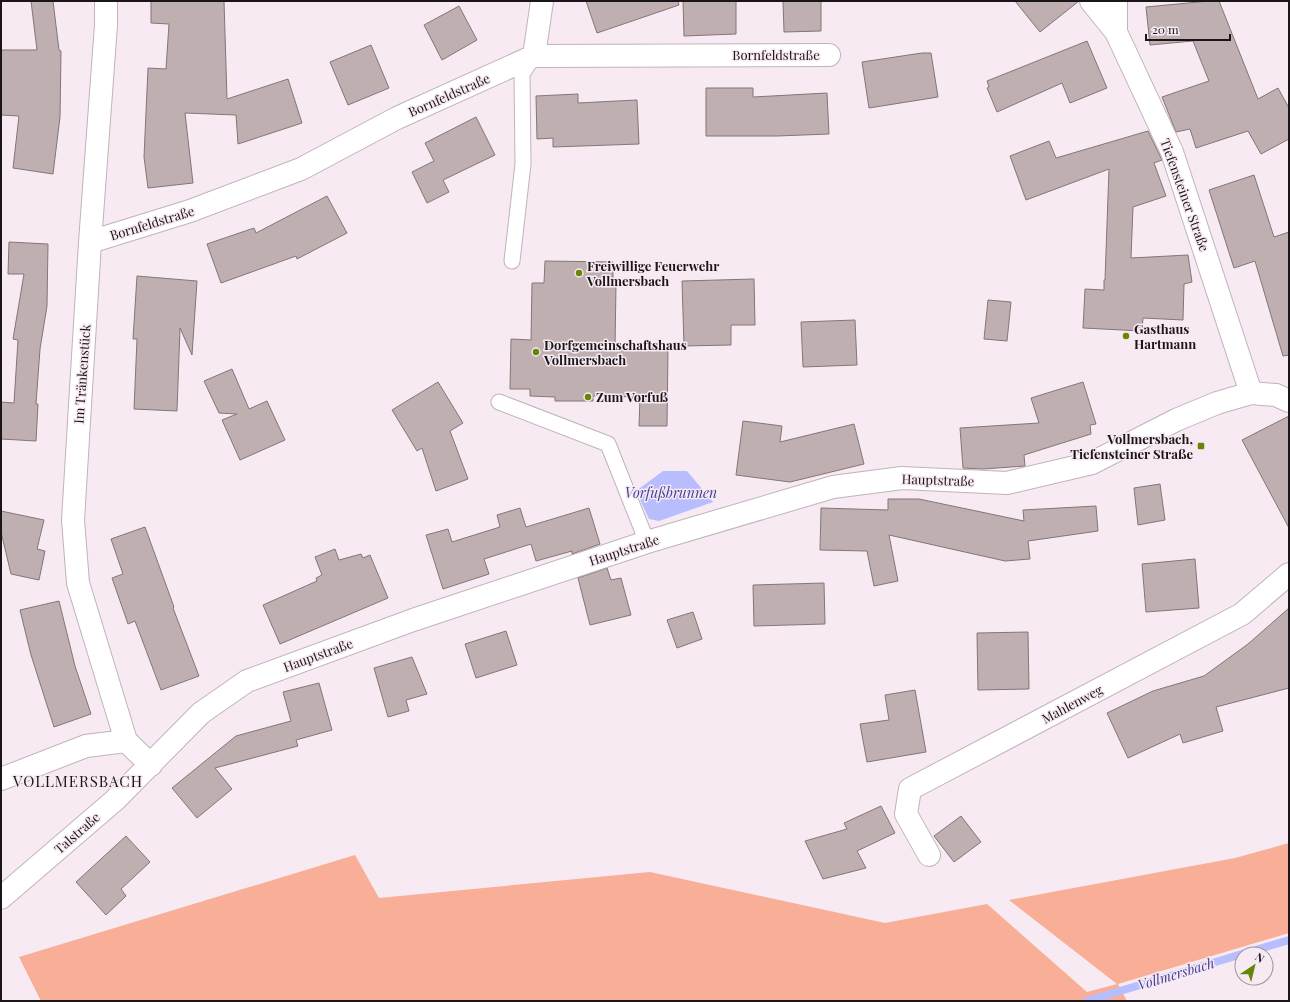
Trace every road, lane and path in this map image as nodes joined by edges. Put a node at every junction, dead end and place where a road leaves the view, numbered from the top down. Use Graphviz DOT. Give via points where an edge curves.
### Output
graph roads {
  1 [pos="106,1"];
  2 [pos="542,1"];
  3 [pos="1091,1"];
  4 [pos="1116,1"];
  5 [pos="1116,32"];
  6 [pos="830,55"];
  7 [pos="534,56"];
  8 [pos="90,242"];
  9 [pos="512,261"];
  10 [pos="1251,394"];
  11 [pos="1289,401"];
  12 [pos="499,402"];
  13 [pos="647,542"];
  14 [pos="1289,574"];
  15 [pos="126,741"];
  16 [pos="151,764"];
  17 [pos="1,779"];
  18 [pos="929,855"];
  19 [pos="1,898"];
  1 -- 8 [label="street, Im Tränkenstück"];
  2 -- 7 [label="street"];
  3 -- 5 [label="street"];
  4 -- 5 [label="street, Tiefensteiner Straße"];
  5 -- 10 [label="street, Tiefensteiner Straße" via="1172,152"];
  6 -- 7 [label="street, Bornfeldstraße"];
  7 -- 8 [label="street, Bornfeldstraße" via="397,118 301,170 190,211"];
  7 -- 9 [label="lane" via="522,74 524,164"];
  8 -- 15 [label="street, Im Tränkenstück" via="73,520 78,583"];
  10 -- 11 [label="street, Hauptstraße" via="1276,395"];
  10 -- 13 [label="street, Hauptstraße" via="1217,403 1176,420 1092,463 1007,483 902,478 834,486"];
  12 -- 13 [label="lane" via="608,444"];
  13 -- 16 [label="street, Hauptstraße" via="414,620 248,681 201,713"];
  14 -- 18 [label="street, Mahlenweg" via="1242,614 910,789 906,814"];
  15 -- 16 [label="street"];
  15 -- 17 [label="street" via="86,746"];
  16 -- 19 [label="street, Talstraße" via="115,800"];
}
